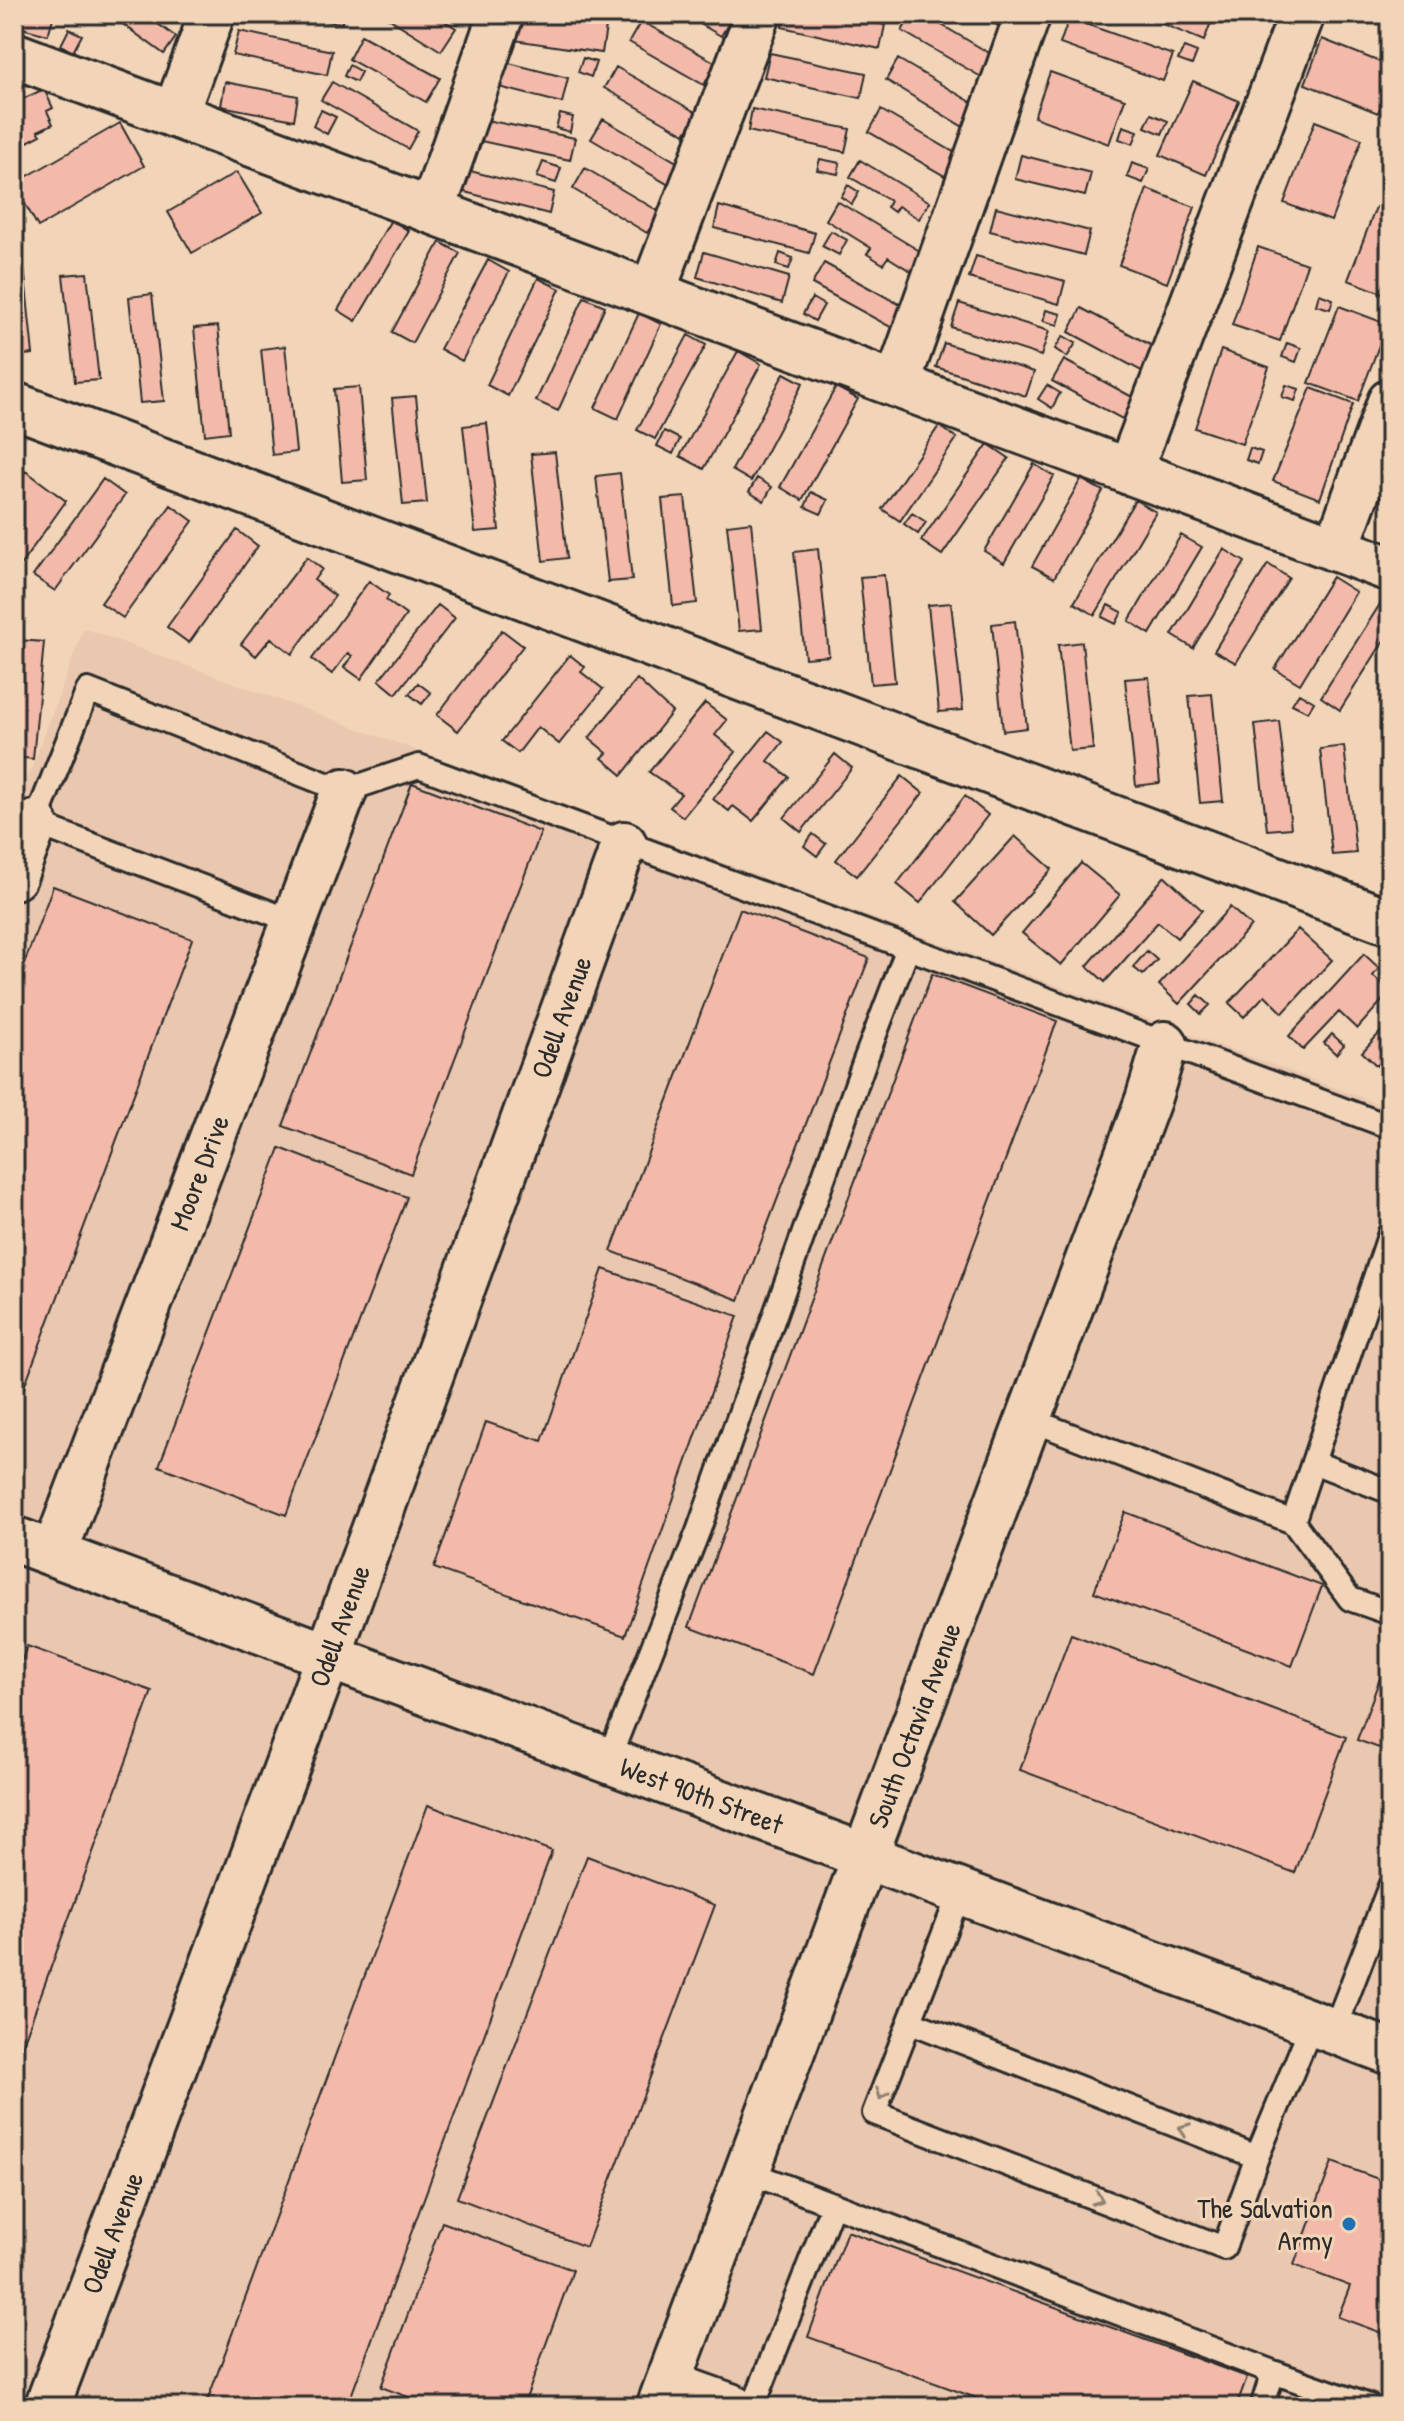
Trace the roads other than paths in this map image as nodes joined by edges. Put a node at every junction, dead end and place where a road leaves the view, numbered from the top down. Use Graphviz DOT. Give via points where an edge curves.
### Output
graph roads {
  1 [pos="212,14"];
  2 [pos="501,14"];
  3 [pos="758,14"];
  4 [pos="1028,14"];
  5 [pos="1302,14"];
  6 [pos="14,55"];
  7 [pos="175,115"];
  8 [pos="432,211"];
  9 [pos="652,293"];
  10 [pos="897,384"];
  11 [pos="1390,402"];
  12 [pos="14,405"];
  13 [pos="1129,472"];
  14 [pos="1336,549"];
  15 [pos="1390,569"];
  16 [pos="344,791"];
  17 [pos="35,823"];
  18 [pos="624,844"];
  19 [pos="14,877"];
  20 [pos="292,921"];
  21 [pos="1390,922"];
  22 [pos="908,948"];
  23 [pos="1165,1044"];
  24 [pos="1390,1127"];
  25 [pos="1390,1233"];
  26 [pos="1029,1419"];
  27 [pos="1313,1462"];
  28 [pos="1390,1492"];
  29 [pos="1293,1522"];
  30 [pos="34,1547"];
  31 [pos="1390,1613"];
  32 [pos="328,1657"];
  33 [pos="608,1761"];
  34 [pos="867,1858"];
  35 [pos="1390,1886"];
  36 [pos="960,1892"];
  37 [pos="911,2022"];
  38 [pos="1323,2027"];
  39 [pos="1390,2052"];
  40 [pos="1257,2157"];
  41 [pos="748,2172"];
  42 [pos="833,2204"];
  43 [pos="1273,2372"];
  44 [pos="664,2395"];
  45 [pos="47,2407"];
  46 [pos="733,2407"];
  47 [pos="753,2407"];
  48 [pos="1262,2407"];
  49 [pos="1372,2407"];
  1 -- 7 [label="street"];
  2 -- 8 [label="street"];
  3 -- 9 [label="street"];
  4 -- 10 [label="street"];
  5 -- 13 [label="street"];
  6 -- 7 [label="street"];
  7 -- 8 [label="street"];
  8 -- 9 [label="street"];
  9 -- 10 [label="street"];
  10 -- 13 [label="street"];
  11 -- 14 [label="street"];
  12 -- 21 [label="street"];
  13 -- 14 [label="street"];
  14 -- 15 [label="street"];
  16 -- 17 [label="lane" via="88,690"];
  16 -- 18 [label="lane" via="419,766"];
  16 -- 20 [label="street, Moore Drive"];
  17 -- 19 [label="street"];
  17 -- 20 [label="lane"];
  18 -- 22 [label="lane"];
  18 -- 32 [label="street, Odell Avenue"];
  20 -- 30 [label="street, Moore Drive"];
  22 -- 23 [label="lane"];
  22 -- 33 [label="lane" via="699,1529"];
  23 -- 24 [label="lane"];
  23 -- 26 [label="street, South Octavia Avenue"];
  25 -- 27 [label="lane"];
  26 -- 29 [label="lane"];
  26 -- 34 [label="street, South Octavia Avenue"];
  27 -- 28 [label="lane"];
  27 -- 29 [label="lane"];
  29 -- 31 [label="lane" via="1350,1599"];
  30 -- 32 [label="street, West 90th Street"];
  32 -- 33 [label="street, West 90th Street"];
  32 -- 45 [label="street, Odell Avenue"];
  33 -- 34 [label="street, West 90th Street"];
  34 -- 36 [label="street, West 90th Street"];
  34 -- 41 [label="street, South Octavia Avenue"];
  35 -- 38 [label="lane"];
  36 -- 37 [label="lane"];
  36 -- 38 [label="street, West 90th Street"];
  40 -- 37 [label="lane, one-way"];
  37 -- 40 [label="lane, one-way" via="874,2113 889,2119 1224,2248"];
  38 -- 39 [label="street, West 90th Street"];
  38 -- 40 [label="lane"];
  41 -- 42 [label="lane"];
  41 -- 44 [label="street, South Octavia Avenue"];
  42 -- 43 [label="lane"];
  42 -- 47 [label="lane"];
  43 -- 48 [label="lane"];
  43 -- 49 [label="lane"];
  44 -- 46 [label="street"];
}
